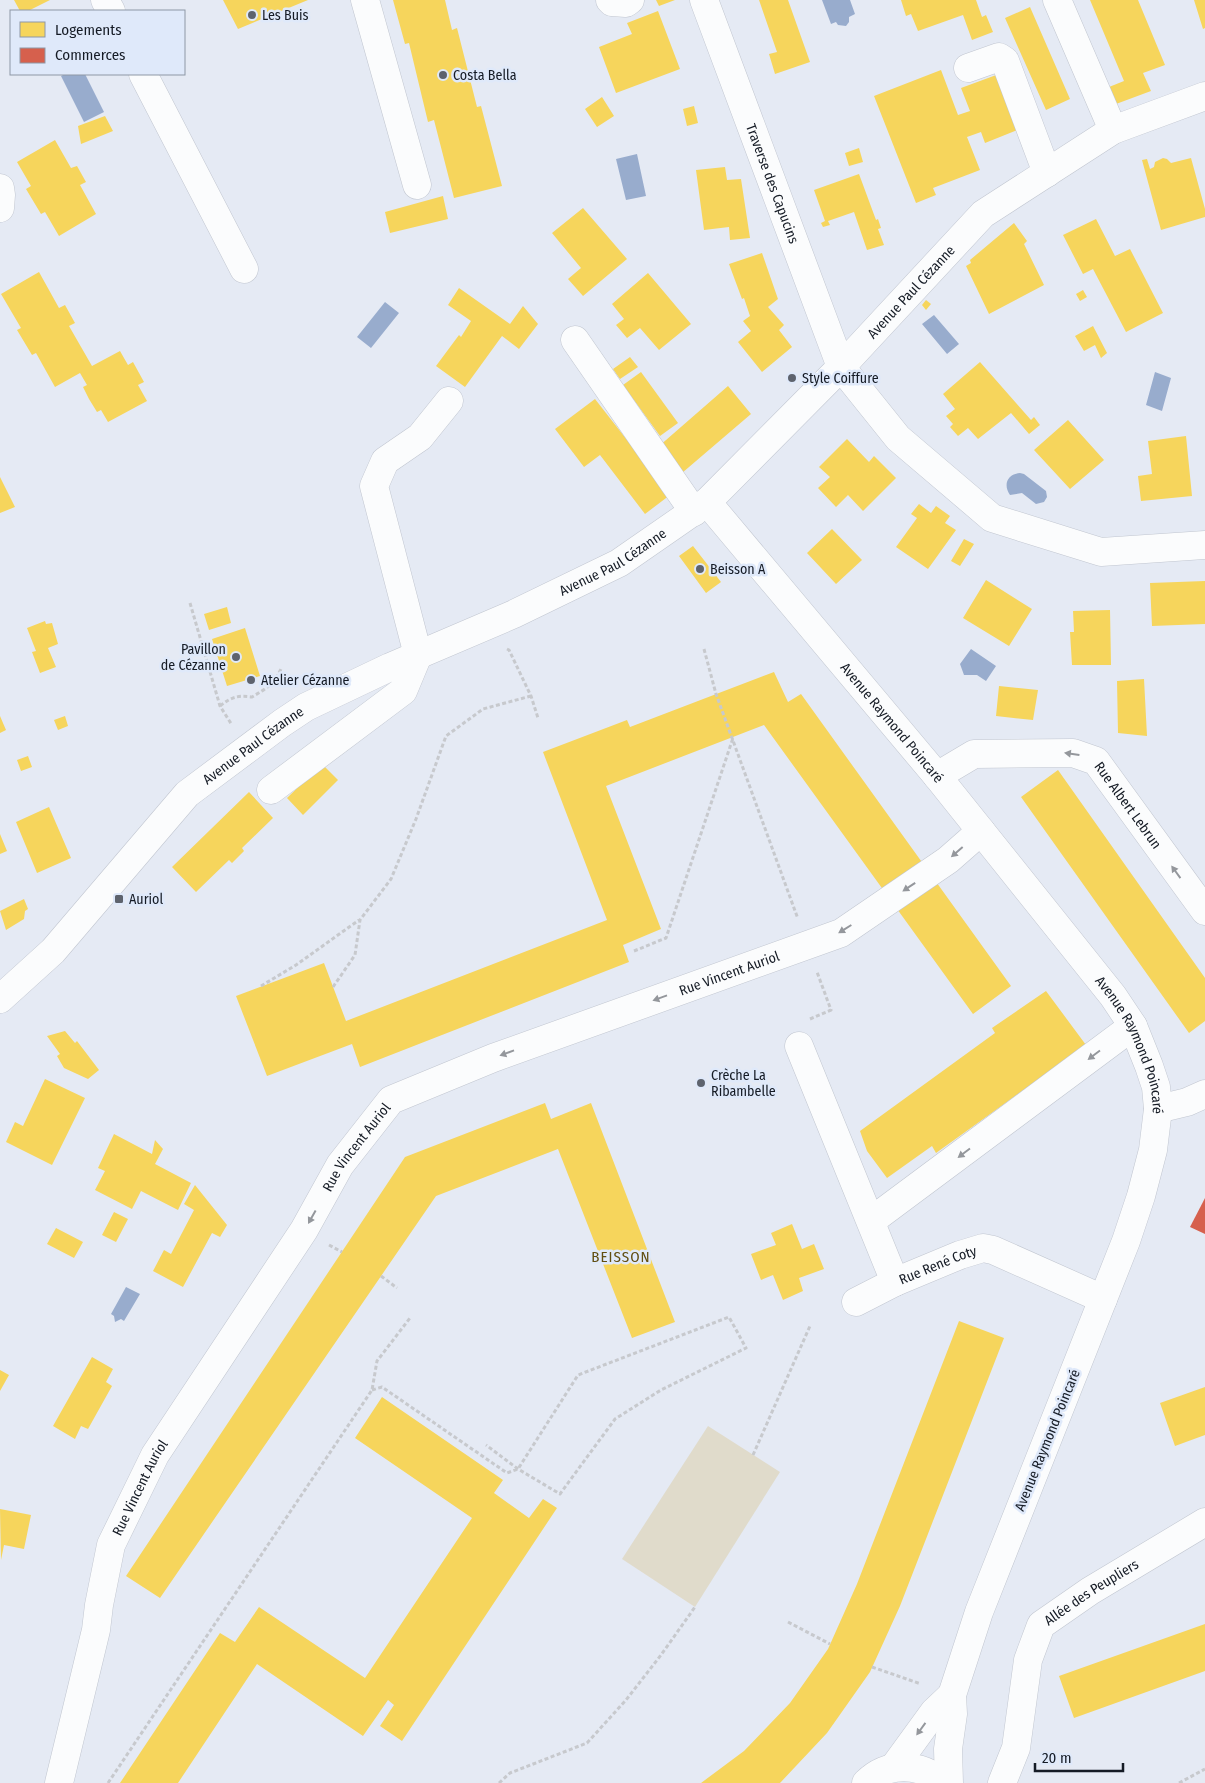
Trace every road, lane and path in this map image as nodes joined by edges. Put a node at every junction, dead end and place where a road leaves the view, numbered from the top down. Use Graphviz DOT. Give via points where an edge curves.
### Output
graph roads {
  1 [pos="365,0"];
  2 [pos="610,0"];
  3 [pos="630,0"];
  4 [pos="704,0"];
  5 [pos="1057,0"];
  6 [pos="968,68"];
  7 [pos="144,75"];
  8 [pos="1205,96"];
  9 [pos="1113,130"];
  10 [pos="1048,173"];
  11 [pos="417,185"];
  12 [pos="0,188"];
  13 [pos="0,208"];
  14 [pos="244,269"];
  15 [pos="575,340"];
  16 [pos="841,367"];
  17 [pos="449,400"];
  18 [pos="700,507"];
  19 [pos="1205,545"];
  20 [pos="190,603"];
  21 [pos="704,649"];
  22 [pos="418,655"];
  23 [pos="280,669"];
  24 [pos="520,673"];
  25 [pos="530,696"];
  26 [pos="220,706"];
  27 [pos="538,718"];
  28 [pos="733,738"];
  29 [pos="250,746"];
  30 [pos="937,776"];
  31 [pos="271,790"];
  32 [pos="981,831"];
  33 [pos="1205,911"];
  34 [pos="798,919"];
  35 [pos="360,920"];
  36 [pos="807,945"];
  37 [pos="634,951"];
  38 [pos="261,986"];
  39 [pos="333,987"];
  40 [pos="0,999"];
  41 [pos="831,1010"];
  42 [pos="1133,1026"];
  43 [pos="799,1046"];
  44 [pos="1205,1094"];
  45 [pos="1158,1110"];
  46 [pos="871,1221"];
  47 [pos="380,1276"];
  48 [pos="896,1282"];
  49 [pos="397,1288"];
  50 [pos="1103,1299"];
  51 [pos="856,1302"];
  52 [pos="410,1318"];
  53 [pos="810,1326"];
  54 [pos="372,1390"];
  55 [pos="486,1445"];
  56 [pos="752,1455"];
  57 [pos="518,1469"];
  58 [pos="1205,1522"];
  59 [pos="695,1607"];
  60 [pos="788,1622"];
  61 [pos="830,1644"];
  62 [pos="872,1667"];
  63 [pos="952,1694"];
  64 [pos="894,1767"];
  65 [pos="1205,1769"];
  66 [pos="59,1783"];
  67 [pos="108,1783"];
  68 [pos="499,1783"];
  69 [pos="866,1783"];
  70 [pos="943,1783"];
  71 [pos="949,1783"];
  72 [pos="1002,1783"];
  73 [pos="1179,1783"];
  1 -- 11 [label="street"];
  2 -- 3 [label="street" via="626,3"];
  4 -- 16 [label="street, Traverse des Capucins"];
  5 -- 9 [label="street"];
  6 -- 10 [label="street" via="999,56 1005,61"];
  7 -- 14 [label="street"];
  8 -- 9 [label="street, Avenue Paul Cézanne"];
  9 -- 10 [label="street, Avenue Paul Cézanne"];
  10 -- 16 [label="street, Avenue Paul Cézanne" via="982,214"];
  12 -- 13 [label="street"];
  15 -- 18 [label="street, Avenue Raymond Poincaré"];
  16 -- 18 [label="street, Avenue Paul Cézanne"];
  16 -- 19 [label="street, Traverse des Capucins" via="898,438 992,518 1101,552"];
  17 -- 22 [label="street" via="420,437 385,462 374,486"];
  18 -- 22 [label="street, Avenue Paul Cézanne" via="619,563 514,614"];
  18 -- 30 [label="street, Avenue Raymond Poincaré"];
  20 -- 26 [label="path"];
  21 -- 28 [label="path" via="716,694"];
  22 -- 29 [label="street, Avenue Paul Cézanne" via="306,707"];
  22 -- 31 [label="street" via="403,691"];
  23 -- 26 [label="path" via="274,681 252,697 229,698"];
  24 -- 25 [label="path"];
  25 -- 27 [label="path"];
  25 -- 35 [label="path" via="483,709 446,736 391,879"];
  26 -- 29 [label="path"];
  28 -- 34 [label="path"];
  28 -- 37 [label="path" via="666,938"];
  29 -- 40 [label="street, Avenue Paul Cézanne" via="187,794 53,951"];
  30 -- 32 [label="street, Avenue Raymond Poincaré"];
  33 -- 30 [label="street, Rue Albert Lebrun, one-way" via="1096,761 1073,753 974,754"];
  32 -- 36 [label="street, Rue Vincent Auriol, one-way" via="948,860 841,933"];
  32 -- 42 [label="street, Avenue Raymond Poincaré" via="1113,996"];
  35 -- 38 [label="path"];
  35 -- 39 [label="path" via="355,955"];
  36 -- 41 [label="path"];
  36 -- 66 [label="street, Rue Vincent Auriol, one-way" via="493,1058 391,1100 340,1165 304,1230 155,1455 111,1545 96,1630"];
  42 -- 45 [label="street, Avenue Raymond Poincaré" via="1154,1080"];
  42 -- 46 [label="street, one-way"];
  43 -- 46 [label="street"];
  44 -- 45 [label="street"];
  45 -- 50 [label="street, Avenue Raymond Poincaré" via="1153,1150 1141,1196"];
  46 -- 48 [label="street"];
  47 -- 49 [label="path"];
  48 -- 50 [label="street, Rue René Coty" via="983,1248"];
  48 -- 51 [label="street, Rue René Coty"];
  50 -- 63 [label="street, Avenue Raymond Poincaré" via="979,1612"];
  52 -- 54 [label="path" via="376,1360"];
  53 -- 56 [label="path"];
  54 -- 57 [label="path" via="382,1387 507,1473"];
  54 -- 67 [label="path"];
  55 -- 57 [label="path"];
  57 -- 57 [label="path" via="560,1494 615,1419 661,1390 746,1348 729,1317 578,1375"];
  58 -- 72 [label="street, Allée des Peupliers" via="1090,1591 1041,1625 1028,1660 1016,1748"];
  59 -- 68 [label="path" via="626,1700 588,1743 510,1773"];
  60 -- 61 [label="path"];
  62 -- 63 [label="path"];
  63 -- 64 [label="street, Avenue Raymond Poincaré, one-way" via="934,1712"];
  63 -- 71 [label="street, Avenue Raymond Poincaré"];
  64 -- 69 [label="street"];
  64 -- 70 [label="street" via="915,1768 934,1775"];
  65 -- 73 [label="path"];
}
